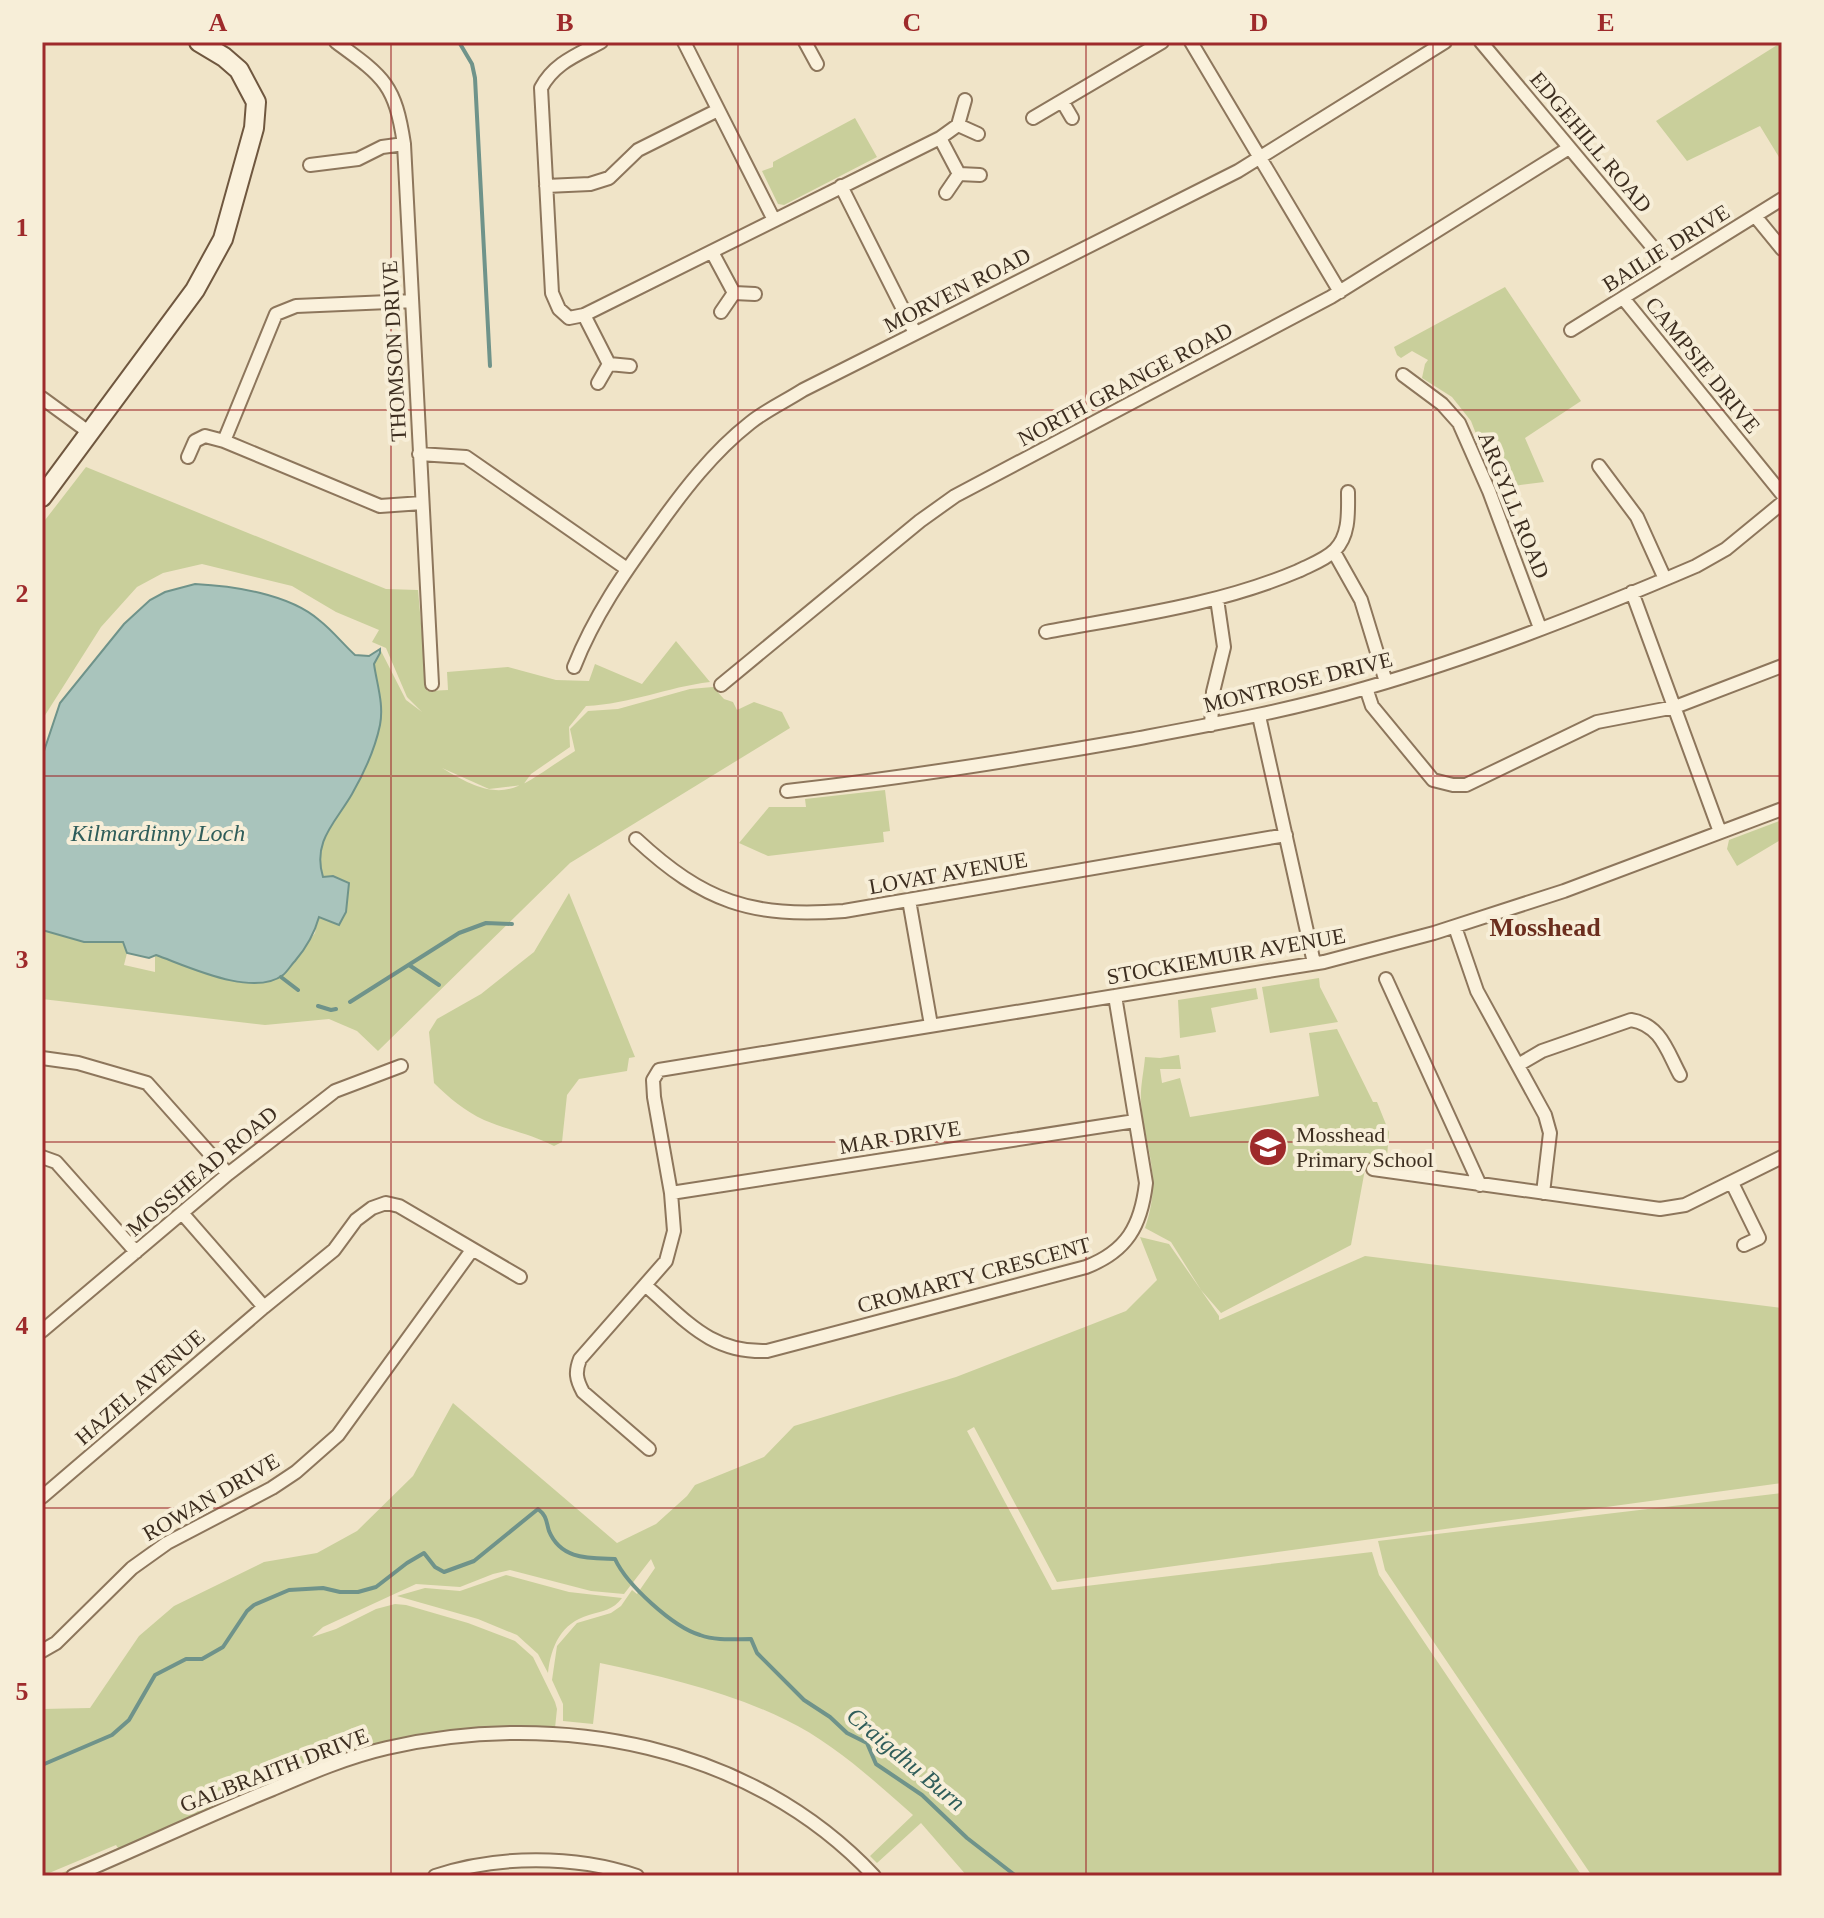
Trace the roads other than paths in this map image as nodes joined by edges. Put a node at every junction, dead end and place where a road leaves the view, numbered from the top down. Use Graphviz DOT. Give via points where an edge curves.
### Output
graph roads {
  1 [pos="199,42"];
  2 [pos="336,42"];
  3 [pos="601,42"];
  4 [pos="684,42"];
  5 [pos="805,42"];
  6 [pos="1162,42"];
  7 [pos="1191,42"];
  8 [pos="1445,42"];
  9 [pos="1481,42"];
  10 [pos="817,64"];
  11 [pos="965,100"];
  12 [pos="1062,101"];
  13 [pos="718,110"];
  14 [pos="1033,118"];
  15 [pos="1072,118"];
  16 [pos="958,125"];
  17 [pos="978,134"];
  18 [pos="940,138"];
  19 [pos="404,144"];
  20 [pos="1569,148"];
  21 [pos="1260,158"];
  22 [pos="310,165"];
  23 [pos="959,174"];
  24 [pos="980,175"];
  25 [pos="546,186"];
  26 [pos="841,186"];
  27 [pos="946,193"];
  28 [pos="1782,199"];
  29 [pos="1755,216"];
  30 [pos="774,220"];
  31 [pos="1782,249"];
  32 [pos="712,252"];
  33 [pos="1670,268"];
  34 [pos="1340,292"];
  35 [pos="734,293"];
  36 [pos="755,294"];
  37 [pos="1623,298"];
  38 [pos="412,301"];
  39 [pos="721,312"];
  40 [pos="584,315"];
  41 [pos="1571,330"];
  42 [pos="915,333"];
  43 [pos="609,364"];
  44 [pos="630,366"];
  45 [pos="1403,375"];
  46 [pos="598,383"];
  47 [pos="42,398"];
  48 [pos="90,433"];
  49 [pos="224,441"];
  50 [pos="419,454"];
  51 [pos="188,457"];
  52 [pos="1599,466"];
  53 [pos="1348,492"];
  54 [pos="1782,494"];
  55 [pos="42,497"];
  56 [pos="422,503"];
  57 [pos="1782,503"];
  58 [pos="1334,552"];
  59 [pos="627,569"];
  60 [pos="1665,579"];
  61 [pos="1632,592"];
  62 [pos="1217,599"];
  63 [pos="1540,628"];
  64 [pos="1046,632"];
  65 [pos="1782,666"];
  66 [pos="574,667"];
  67 [pos="1386,682"];
  68 [pos="432,684"];
  69 [pos="721,685"];
  70 [pos="1366,688"];
  71 [pos="1675,707"];
  72 [pos="1259,716"];
  73 [pos="1211,725"];
  74 [pos="787,791"];
  75 [pos="1782,809"];
  76 [pos="1720,832"];
  77 [pos="1286,835"];
  78 [pos="636,839"];
  79 [pos="909,900"];
  80 [pos="1455,927"];
  81 [pos="1314,963"];
  82 [pos="1386,979"];
  83 [pos="1115,996"];
  84 [pos="931,1025"];
  85 [pos="42,1058"];
  86 [pos="1518,1065"];
  87 [pos="401,1066"];
  88 [pos="1680,1075"];
  89 [pos="1135,1121"];
  90 [pos="42,1157"];
  91 [pos="1782,1157"];
  92 [pos="1373,1169"];
  93 [pos="228,1174"];
  94 [pos="1732,1183"];
  95 [pos="1480,1185"];
  96 [pos="671,1193"];
  97 [pos="1543,1193"];
  98 [pos="182,1213"];
  99 [pos="1744,1245"];
  100 [pos="472,1250"];
  101 [pos="136,1252"];
  102 [pos="520,1277"];
  103 [pos="646,1286"];
  104 [pos="264,1307"];
  105 [pos="42,1331"];
  106 [pos="649,1449"];
  107 [pos="42,1497"];
  108 [pos="42,1651"];
  109 [pos="91,1872"];
  110 [pos="73,1876"];
  111 [pos="435,1876"];
  112 [pos="637,1876"];
  113 [pos="874,1876"];
  1 -- 48 [label="street" via="239,70 256,102 241,178 218,252"];
  2 -- 19 [label="street, THOMSON DRIVE" via="383,80 395,98"];
  3 -- 25 [label="street" via="562,63 541,88"];
  4 -- 13 [label="street"];
  5 -- 10 [label="street"];
  6 -- 12 [label="street"];
  7 -- 21 [label="street"];
  8 -- 21 [label="street, MORVEN ROAD"];
  9 -- 20 [label="street, EDGEHILL ROAD"];
  11 -- 16 [label="street"];
  12 -- 14 [label="street"];
  12 -- 15 [label="street"];
  13 -- 25 [label="street" via="638,150 609,178"];
  13 -- 30 [label="street"];
  16 -- 17 [label="street"];
  16 -- 18 [label="street"];
  18 -- 23 [label="street"];
  18 -- 26 [label="street"];
  19 -- 22 [label="street" via="358,159"];
  19 -- 38 [label="street, THOMSON DRIVE"];
  20 -- 33 [label="street, EDGEHILL ROAD"];
  20 -- 34 [label="street, NORTH GRANGE ROAD"];
  21 -- 34 [label="street"];
  21 -- 42 [label="street, MORVEN ROAD"];
  23 -- 24 [label="street"];
  23 -- 27 [label="street"];
  25 -- 40 [label="street" via="552,293 569,318"];
  26 -- 30 [label="street"];
  26 -- 42 [label="street"];
  28 -- 29 [label="street, BAILIE DRIVE"];
  29 -- 31 [label="street"];
  29 -- 33 [label="street, BAILIE DRIVE"];
  30 -- 32 [label="street"];
  32 -- 35 [label="street"];
  32 -- 40 [label="street"];
  33 -- 37 [label="street, BAILIE DRIVE"];
  34 -- 69 [label="street, NORTH GRANGE ROAD" via="955,496"];
  35 -- 36 [label="street"];
  35 -- 39 [label="street"];
  37 -- 41 [label="street, BAILIE DRIVE"];
  37 -- 54 [label="street, CAMPSIE DRIVE"];
  38 -- 49 [label="street" via="296,306 276,314"];
  38 -- 50 [label="street, THOMSON DRIVE"];
  40 -- 43 [label="street"];
  42 -- 59 [label="street, MORVEN ROAD" via="751,422 677,499"];
  43 -- 44 [label="street"];
  43 -- 46 [label="street"];
  45 -- 63 [label="street, ARGYLL ROAD" via="1459,423"];
  47 -- 48 [label="street"];
  48 -- 55 [label="street"];
  49 -- 51 [label="street" via="205,436 195,441"];
  49 -- 56 [label="street" via="380,506"];
  50 -- 56 [label="street, THOMSON DRIVE"];
  50 -- 59 [label="street" via="466,457"];
  52 -- 60 [label="street" via="1637,517"];
  53 -- 58 [label="street" via="1345,532"];
  56 -- 68 [label="street, THOMSON DRIVE"];
  57 -- 60 [label="street, MONTROSE DRIVE" via="1726,549"];
  58 -- 62 [label="street" via="1271,582"];
  58 -- 67 [label="street" via="1361,600"];
  59 -- 66 [label="street, MORVEN ROAD"];
  60 -- 61 [label="street, MONTROSE DRIVE"];
  61 -- 63 [label="street, MONTROSE DRIVE"];
  61 -- 71 [label="street"];
  62 -- 64 [label="street"];
  62 -- 73 [label="street" via="1224,647"];
  63 -- 67 [label="street, MONTROSE DRIVE"];
  65 -- 71 [label="street"];
  67 -- 70 [label="street, MONTROSE DRIVE"];
  70 -- 71 [label="street" via="1372,706 1433,780 1453,785 1466,785 1597,722"];
  70 -- 72 [label="street, MONTROSE DRIVE"];
  71 -- 76 [label="street"];
  72 -- 73 [label="street, MONTROSE DRIVE"];
  72 -- 77 [label="street"];
  73 -- 74 [label="street, MONTROSE DRIVE" via="886,780"];
  75 -- 76 [label="street, STOCKIEMUIR AVENUE"];
  76 -- 80 [label="street, STOCKIEMUIR AVENUE"];
  77 -- 79 [label="street, LOVAT AVENUE"];
  77 -- 81 [label="street"];
  78 -- 79 [label="street, LOVAT AVENUE" via="690,884 758,910 802,915"];
  79 -- 84 [label="street"];
  80 -- 81 [label="street, STOCKIEMUIR AVENUE"];
  80 -- 86 [label="street" via="1477,991"];
  81 -- 83 [label="street, STOCKIEMUIR AVENUE"];
  82 -- 95 [label="street"];
  83 -- 84 [label="street, STOCKIEMUIR AVENUE"];
  83 -- 89 [label="street, CROMARTY CRESCENT"];
  84 -- 96 [label="street, STOCKIEMUIR AVENUE" via="659,1070 653,1080 654,1097"];
  85 -- 93 [label="street" via="147,1083"];
  86 -- 88 [label="street" via="1542,1051 1631,1020 1647,1022 1656,1031"];
  86 -- 97 [label="street" via="1550,1133"];
  87 -- 93 [label="street, MOSSHEAD ROAD" via="335,1091"];
  89 -- 96 [label="street, MAR DRIVE"];
  89 -- 103 [label="street, CROMARTY CRESCENT" via="1146,1183 1144,1204 1126,1242 1105,1260 1086,1267 767,1351 746,1352 711,1340"];
  90 -- 101 [label="street" via="56,1162"];
  91 -- 94 [label="street"];
  92 -- 95 [label="street"];
  93 -- 98 [label="street, MOSSHEAD ROAD"];
  94 -- 97 [label="street" via="1685,1205 1660,1209"];
  94 -- 99 [label="street" via="1759,1238"];
  95 -- 97 [label="street"];
  96 -- 103 [label="street" via="672,1245"];
  98 -- 101 [label="street, MOSSHEAD ROAD"];
  98 -- 104 [label="street"];
  100 -- 102 [label="street"];
  100 -- 104 [label="street, HAZEL AVENUE" via="386,1203 356,1220 334,1250"];
  100 -- 108 [label="street, ROWAN DRIVE" via="338,1435 272,1488 167,1543 132,1568"];
  101 -- 105 [label="street, MOSSHEAD ROAD"];
  103 -- 106 [label="street" via="580,1359 576,1380"];
  104 -- 107 [label="street, HAZEL AVENUE"];
  109 -- 110 [label="street, GALBRAITH DRIVE"];
  109 -- 113 [label="street, GALBRAITH DRIVE" via="191,1822 322,1768 387,1748 513,1733 562,1733 654,1748 726,1772 792,1808"];
  111 -- 112 [label="street" via="482,1864 539,1861 596,1865"];
}
